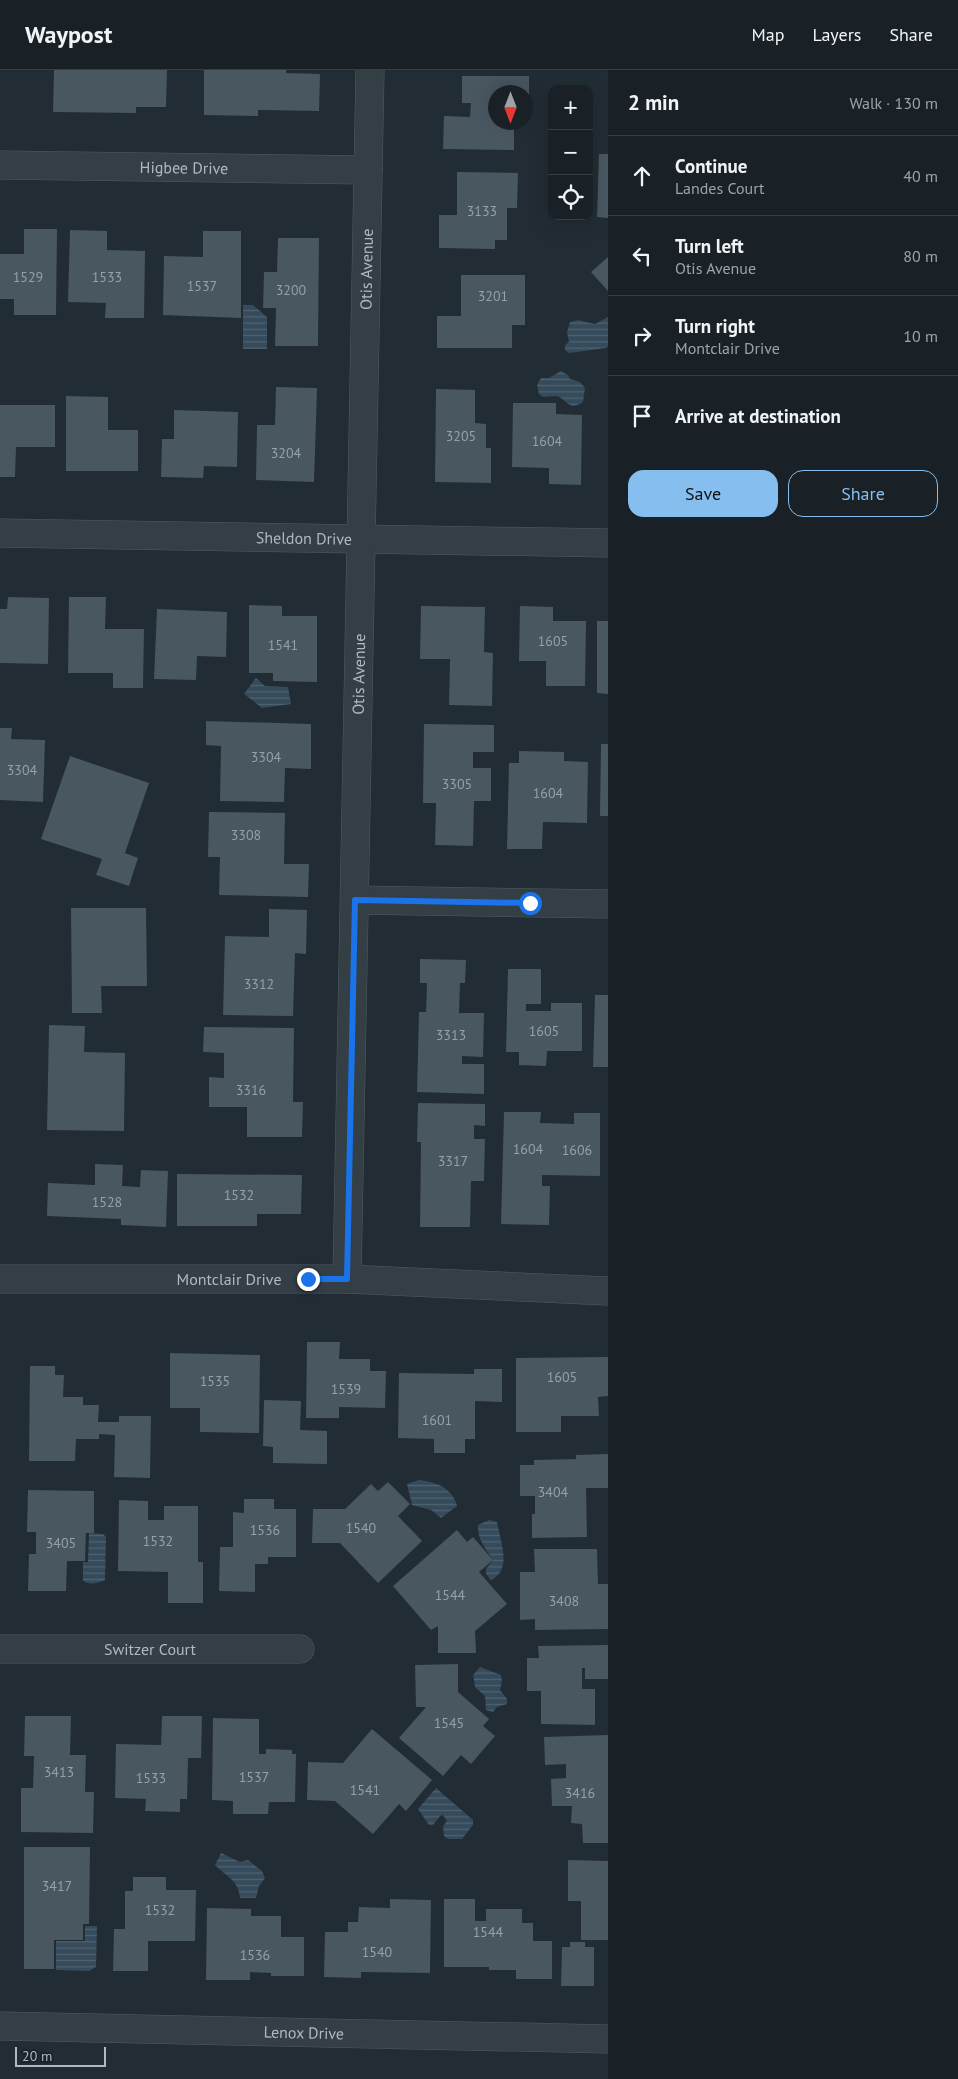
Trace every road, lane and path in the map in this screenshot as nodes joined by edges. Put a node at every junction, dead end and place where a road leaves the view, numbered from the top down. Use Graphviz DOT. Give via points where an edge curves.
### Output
graph roads {
  1 [pos="370,70"];
  2 [pos="0,166"];
  3 [pos="368,170"];
  4 [pos="0,533"];
  5 [pos="361,540"];
  6 [pos="608,543"];
  7 [pos="355,900"];
  8 [pos="608,904"];
  9 [pos="0,1279"];
  10 [pos="347,1279"];
  11 [pos="608,1291"];
  12 [pos="0,1649"];
  13 [pos="300,1649"];
  14 [pos="0,2026"];
  15 [pos="608,2039"];
  1 -- 3 [label="street, Otis Avenue"];
  2 -- 3 [label="street, Higbee Drive"];
  3 -- 5 [label="street, Otis Avenue"];
  4 -- 5 [label="street, Sheldon Drive"];
  5 -- 6 [label="street, Sheldon Drive"];
  5 -- 7 [label="street, Otis Avenue"];
  7 -- 8 [label="street"];
  7 -- 10 [label="street, Otis Avenue"];
  9 -- 10 [label="street, Montclair Drive"];
  10 -- 11 [label="street, Montclair Drive"];
  12 -- 13 [label="street, Switzer Court"];
  14 -- 15 [label="street, Lenox Drive"];
}
